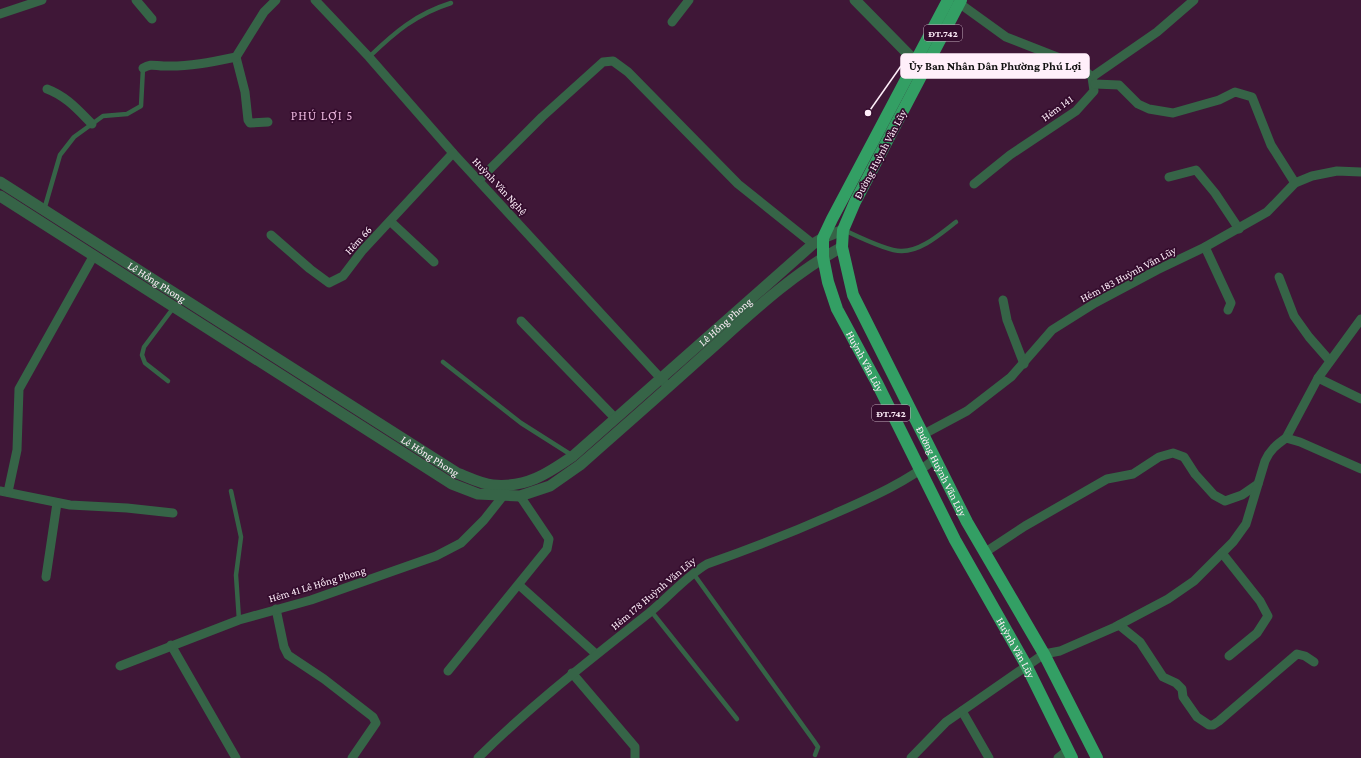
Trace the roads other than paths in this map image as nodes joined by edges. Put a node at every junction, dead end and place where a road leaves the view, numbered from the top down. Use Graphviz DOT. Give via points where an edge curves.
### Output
graph roads {
  1 [pos="42,0"];
  2 [pos="136,0"];
  3 [pos="276,0"];
  4 [pos="315,0"];
  5 [pos="689,0"];
  6 [pos="855,0"];
  7 [pos="1194,0"];
  8 [pos="956,1"];
  9 [pos="451,3"];
  10 [pos="0,14"];
  11 [pos="152,19"];
  12 [pos="672,22"];
  13 [pos="236,57"];
  14 [pos="369,57"];
  15 [pos="915,61"];
  16 [pos="926,67"];
  17 [pos="143,68"];
  18 [pos="1093,80"];
  19 [pos="47,89"];
  20 [pos="268,122"];
  21 [pos="92,124"];
  22 [pos="453,153"];
  23 [pos="1361,172"];
  24 [pos="1169,177"];
  25 [pos="479,180"];
  26 [pos="0,182"];
  27 [pos="1294,183"];
  28 [pos="974,184"];
  29 [pos="0,196"];
  30 [pos="44,210"];
  31 [pos="391,222"];
  32 [pos="956,222"];
  33 [pos="1239,229"];
  34 [pos="843,230"];
  35 [pos="271,235"];
  36 [pos="818,241"];
  37 [pos="842,247"];
  38 [pos="1205,248"];
  39 [pos="94,255"];
  40 [pos="823,257"];
  41 [pos="434,262"];
  42 [pos="1279,277"];
  43 [pos="1003,300"];
  44 [pos="174,307"];
  45 [pos="1228,310"];
  46 [pos="1361,319"];
  47 [pos="522,321"];
  48 [pos="1330,361"];
  49 [pos="443,362"];
  50 [pos="1024,364"];
  51 [pos="660,378"];
  52 [pos="1318,378"];
  53 [pos="168,381"];
  54 [pos="668,387"];
  55 [pos="1361,399"];
  56 [pos="614,418"];
  57 [pos="924,434"];
  58 [pos="1286,438"];
  59 [pos="573,456"];
  60 [pos="935,459"];
  61 [pos="1361,469"];
  62 [pos="920,471"];
  63 [pos="1258,484"];
  64 [pos="231,491"];
  65 [pos="4,492"];
  66 [pos="502,496"];
  67 [pos="520,496"];
  68 [pos="57,503"];
  69 [pos="173,514"];
  70 [pos="984,553"];
  71 [pos="1222,553"];
  72 [pos="693,573"];
  73 [pos="46,577"];
  74 [pos="519,584"];
  75 [pos="276,610"];
  76 [pos="651,611"];
  77 [pos="239,620"];
  78 [pos="1119,625"];
  79 [pos="171,645"];
  80 [pos="596,654"];
  81 [pos="1044,654"];
  82 [pos="1229,656"];
  83 [pos="1314,662"];
  84 [pos="1026,665"];
  85 [pos="120,666"];
  86 [pos="448,671"];
  87 [pos="572,674"];
  88 [pos="962,711"];
  89 [pos="737,719"];
  90 [pos="1070,754"];
  91 [pos="815,755"];
  92 [pos="236,758"];
  93 [pos="352,758"];
  94 [pos="478,758"];
  95 [pos="635,758"];
  96 [pos="911,758"];
  97 [pos="989,758"];
  98 [pos="1058,758"];
  99 [pos="1097,758"];
  1 -- 10 [label="street"];
  2 -- 11 [label="street"];
  3 -- 13 [label="street" via="264,12"];
  4 -- 14 [label="street, Huỳnh Văn Nghệ"];
  5 -- 12 [label="street"];
  6 -- 15 [label="street"];
  7 -- 18 [label="street" via="1157,32"];
  8 -- 15 [label="main road, Huỳnh Văn Lũy / ĐT.742"];
  8 -- 16 [label="main road, ĐT.742"];
  8 -- 18 [label="street" via="1006,38 1080,66"];
  9 -- 14 [label="lane" via="408,22"];
  13 -- 17 [label="street" via="209,63 164,66 148,64"];
  13 -- 20 [label="street" via="245,92 248,120 254,124"];
  14 -- 22 [label="street, Huỳnh Văn Nghệ"];
  15 -- 16 [label="street"];
  15 -- 36 [label="main road, Huỳnh Văn Lũy / ĐT.742"];
  16 -- 34 [label="main road, Đường Huỳnh Văn Lũy / ĐT.742" via="855,202"];
  17 -- 21 [label="lane" via="141,106 127,114 103,116"];
  18 -- 27 [label="street" via="1118,85 1138,104 1150,109 1173,113 1219,100 1235,92 1252,97 1271,145"];
  18 -- 28 [label="street, Hẻm 141" via="1094,91 1076,111 1010,155"];
  19 -- 21 [label="street" via="56,92 74,105"];
  21 -- 30 [label="lane" via="74,137 60,155"];
  22 -- 25 [label="street, Huỳnh Văn Nghệ"];
  22 -- 31 [label="street, Hẻm 66"];
  23 -- 27 [label="street, Hẻm 183 Huỳnh Văn Lũy" via="1336,171"];
  24 -- 33 [label="street" via="1196,170"];
  25 -- 36 [label="street" via="603,62 613,61 628,72 738,184"];
  25 -- 51 [label="street, Huỳnh Văn Nghệ"];
  26 -- 30 [label="street, Lê Hồng Phong"];
  27 -- 33 [label="street, Hẻm 183 Huỳnh Văn Lũy" via="1267,212"];
  29 -- 39 [label="street, Lê Hồng Phong"];
  30 -- 59 [label="street, Lê Hồng Phong" via="457,473 492,485 518,484 545,475"];
  31 -- 35 [label="street, Hẻm 66" via="362,251 343,276 329,283"];
  31 -- 41 [label="street"];
  32 -- 34 [label="lane" via="924,244 900,252"];
  33 -- 38 [label="street, Hẻm 183 Huỳnh Văn Lũy"];
  34 -- 36 [label="street, Lê Hồng Phong"];
  34 -- 37 [label="main road, Đường Huỳnh Văn Lũy / ĐT.742"];
  36 -- 40 [label="main road, Huỳnh Văn Lũy / ĐT.742"];
  36 -- 51 [label="street, Lê Hồng Phong"];
  37 -- 40 [label="street, Lê Hồng Phong"];
  37 -- 57 [label="main road, Đường Huỳnh Văn Lũy / ĐT.742" via="853,295"];
  38 -- 45 [label="street" via="1231,303"];
  38 -- 50 [label="street, Hẻm 183 Huỳnh Văn Lũy" via="1095,303 1052,330"];
  39 -- 44 [label="street, Lê Hồng Phong"];
  39 -- 65 [label="street" via="19,389 17,450"];
  40 -- 54 [label="street, Lê Hồng Phong" via="746,317"];
  40 -- 62 [label="main road, Huỳnh Văn Lũy / ĐT.742" via="837,309"];
  42 -- 48 [label="street" via="1294,316"];
  43 -- 50 [label="street" via="1007,320"];
  44 -- 53 [label="lane" via="144,347 142,355 145,363"];
  44 -- 66 [label="street, Lê Hồng Phong" via="452,484 478,494"];
  46 -- 48 [label="street"];
  47 -- 56 [label="street"];
  48 -- 52 [label="street"];
  49 -- 59 [label="lane" via="521,423"];
  50 -- 57 [label="street, Hẻm 183 Huỳnh Văn Lũy" via="967,411"];
  51 -- 54 [label="street, Huỳnh Văn Nghệ"];
  51 -- 56 [label="street, Lê Hồng Phong"];
  52 -- 55 [label="street"];
  52 -- 58 [label="street"];
  54 -- 67 [label="street, Lê Hồng Phong" via="580,465 550,486"];
  56 -- 59 [label="street, Lê Hồng Phong"];
  57 -- 60 [label="main road, Đường Huỳnh Văn Lũy / ĐT.742"];
  58 -- 61 [label="street"];
  58 -- 63 [label="street" via="1270,451"];
  60 -- 62 [label="street, Hẻm 178 Huỳnh Văn Lũy"];
  60 -- 70 [label="main road, Đường Huỳnh Văn Lũy / ĐT.742"];
  62 -- 72 [label="street, Hẻm 178 Huỳnh Văn Lũy" via="875,496 707,564"];
  62 -- 84 [label="main road, Huỳnh Văn Lũy / ĐT.742" via="955,540"];
  63 -- 70 [label="street" via="1242,495 1225,500 1214,495 1184,457 1173,453 1159,457 1133,474 1107,479"];
  63 -- 71 [label="street" via="1246,524"];
  64 -- 77 [label="lane" via="241,537 236,575"];
  65 -- 68 [label="street"];
  66 -- 67 [label="street, Lê Hồng Phong"];
  66 -- 75 [label="street, Hẻm 41 Lê Hồng Phong" via="484,520 461,543 436,556"];
  67 -- 74 [label="street" via="549,539 549,543"];
  68 -- 69 [label="street"];
  68 -- 73 [label="street"];
  70 -- 81 [label="main road, Đường Huỳnh Văn Lũy / ĐT.742"];
  71 -- 78 [label="street" via="1194,581 1168,599"];
  71 -- 82 [label="street" via="1260,601 1268,616 1257,633"];
  72 -- 76 [label="street, Hẻm 178 Huỳnh Văn Lũy"];
  72 -- 91 [label="lane" via="814,741 818,747"];
  74 -- 80 [label="street"];
  74 -- 86 [label="street"];
  75 -- 77 [label="street, Hẻm 41 Lê Hồng Phong"];
  75 -- 93 [label="street" via="288,655 373,717 376,723"];
  76 -- 80 [label="street, Hẻm 178 Huỳnh Văn Lũy"];
  76 -- 89 [label="lane"];
  77 -- 79 [label="street, Hẻm 41 Lê Hồng Phong"];
  78 -- 81 [label="street" via="1060,651"];
  78 -- 83 [label="street" via="1140,642 1163,677 1182,689 1183,697 1191,710 1209,725 1219,721 1298,654"];
  79 -- 85 [label="street, Hẻm 41 Lê Hồng Phong"];
  79 -- 92 [label="street"];
  80 -- 87 [label="street, Hẻm 178 Huỳnh Văn Lũy"];
  81 -- 84 [label="street"];
  81 -- 99 [label="main road, Đường Huỳnh Văn Lũy / ĐT.742"];
  84 -- 88 [label="street"];
  84 -- 90 [label="main road, Huỳnh Văn Lũy / ĐT.742"];
  87 -- 94 [label="street, Hẻm 178 Huỳnh Văn Lũy"];
  87 -- 95 [label="street" via="635,747"];
  88 -- 96 [label="street" via="946,722"];
  88 -- 97 [label="street"];
  90 -- 98 [label="street"];
}
